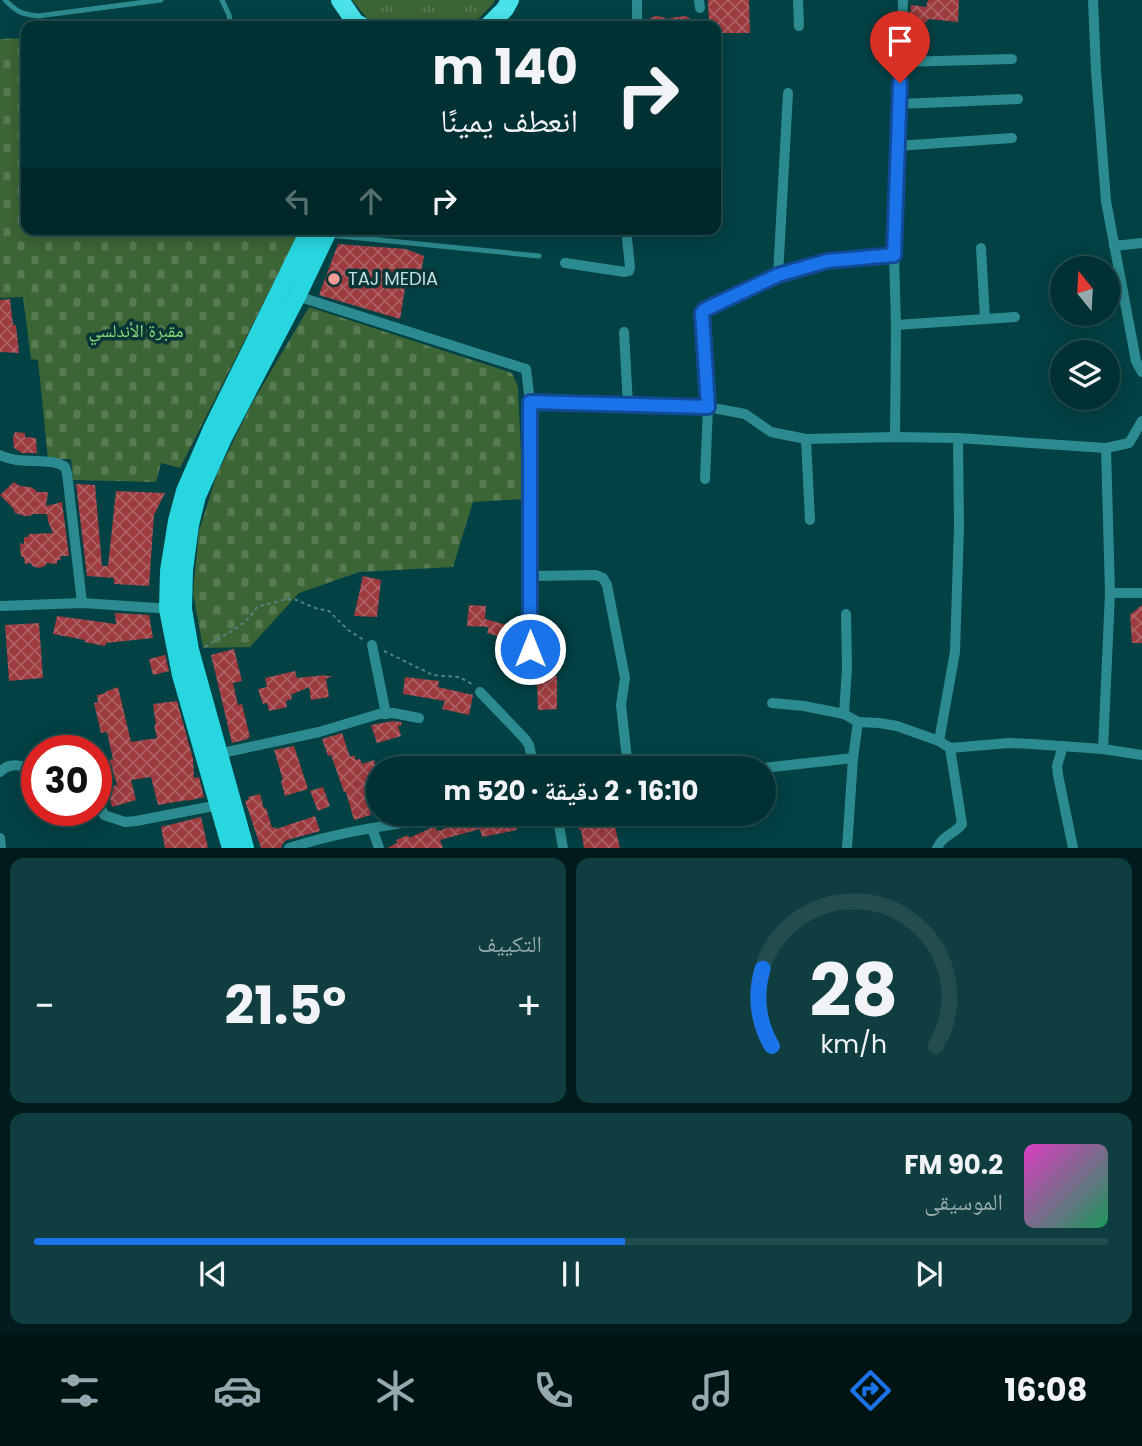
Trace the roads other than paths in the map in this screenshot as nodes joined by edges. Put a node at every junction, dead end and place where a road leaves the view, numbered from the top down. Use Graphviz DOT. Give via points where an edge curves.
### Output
graph roads {
  1 [pos="5,0"];
  2 [pos="162,0"];
  3 [pos="222,0"];
  4 [pos="340,0"];
  5 [pos="522,0"];
  6 [pos="637,0"];
  7 [pos="797,0"];
  8 [pos="903,0"];
  9 [pos="1093,0"];
  10 [pos="507,5"];
  11 [pos="230,21"];
  12 [pos="355,21"];
  13 [pos="493,21"];
  14 [pos="637,21"];
  15 [pos="799,26"];
  16 [pos="1012,59"];
  17 [pos="900,62"];
  18 [pos="788,93"];
  19 [pos="1018,99"];
  20 [pos="899,104"];
  21 [pos="1012,138"];
  22 [pos="897,146"];
  23 [pos="320,235"];
  24 [pos="320,235"];
  25 [pos="357,235"];
  26 [pos="626,235"];
  27 [pos="1142,243"];
  28 [pos="1114,246"];
  29 [pos="981,248"];
  30 [pos="894,255"];
  31 [pos="539,256"];
  32 [pos="565,263"];
  33 [pos="778,275"];
  34 [pos="297,296"];
  35 [pos="1014,317"];
  36 [pos="985,319"];
  37 [pos="896,326"];
  38 [pos="624,332"];
  39 [pos="1142,372"];
  40 [pos="530,402"];
  41 [pos="628,405"];
  42 [pos="708,407"];
  43 [pos="1142,421"];
  44 [pos="217,433"];
  45 [pos="895,437"];
  46 [pos="958,438"];
  47 [pos="806,439"];
  48 [pos="1106,449"];
  49 [pos="0,455"];
  50 [pos="705,479"];
  51 [pos="810,520"];
  52 [pos="531,576"];
  53 [pos="1110,593"];
  54 [pos="1142,593"];
  55 [pos="82,603"];
  56 [pos="0,606"];
  57 [pos="176,608"];
  58 [pos="846,614"];
  59 [pos="372,645"];
  60 [pos="530,649"];
  61 [pos="480,692"];
  62 [pos="772,703"];
  63 [pos="386,714"];
  64 [pos="844,714"];
  65 [pos="419,718"];
  66 [pos="858,722"];
  67 [pos="939,741"];
  68 [pos="1063,746"];
  69 [pos="950,748"];
  70 [pos="1103,749"];
  71 [pos="218,754"];
  72 [pos="1142,755"];
  73 [pos="531,756"];
  74 [pos="627,756"];
  75 [pos="853,758"];
  76 [pos="21,766"];
  77 [pos="776,767"];
  78 [pos="0,772"];
  79 [pos="219,805"];
  80 [pos="112,818"];
  81 [pos="385,826"];
  82 [pos="559,826"];
  83 [pos="372,828"];
  84 [pos="0,838"];
  85 [pos="1,848"];
  86 [pos="231,848"];
  87 [pos="245,848"];
  88 [pos="289,848"];
  89 [pos="379,848"];
  90 [pos="563,848"];
  91 [pos="847,848"];
  92 [pos="937,848"];
  93 [pos="1073,848"];
  1 -- 2 [label="lane" via="15,11 38,16"];
  3 -- 11 [label="lane"];
  4 -- 12 [label="highway"];
  5 -- 10 [label="highway"];
  6 -- 14 [label="street"];
  7 -- 15 [label="street"];
  8 -- 17 [label="street"];
  9 -- 28 [label="street" via="1106,201"];
  10 -- 13 [label="highway"];
  16 -- 17 [label="street"];
  17 -- 20 [label="street"];
  18 -- 33 [label="street"];
  19 -- 20 [label="street"];
  20 -- 22 [label="street"];
  21 -- 22 [label="street"];
  22 -- 30 [label="street"];
  23 -- 34 [label="main road"];
  24 -- 44 [label="main road"];
  25 -- 31 [label="lane"];
  26 -- 32 [label="street" via="629,271"];
  27 -- 28 [label="street"];
  28 -- 39 [label="street"];
  29 -- 36 [label="street"];
  30 -- 33 [label="street" via="827,261"];
  30 -- 37 [label="street"];
  33 -- 42 [label="street" via="702,313"];
  34 -- 40 [label="street" via="523,367"];
  34 -- 44 [label="main road"];
  35 -- 36 [label="street"];
  36 -- 37 [label="street"];
  37 -- 45 [label="street"];
  38 -- 41 [label="street"];
  40 -- 41 [label="street"];
  40 -- 52 [label="street"];
  41 -- 42 [label="street"];
  42 -- 47 [label="street" via="745,414 771,432"];
  42 -- 50 [label="street"];
  43 -- 48 [label="street" via="1129,443"];
  44 -- 57 [label="main road" via="185,491 177,521 169,570"];
  45 -- 46 [label="street"];
  45 -- 47 [label="street"];
  46 -- 48 [label="street"];
  46 -- 67 [label="street" via="955,652"];
  47 -- 51 [label="street"];
  48 -- 53 [label="street"];
  49 -- 55 [label="street" via="13,461 65,467"];
  52 -- 60 [label="street"];
  52 -- 74 [label="street" via="596,575 607,585 625,681 621,705"];
  53 -- 54 [label="street"];
  53 -- 70 [label="street"];
  55 -- 56 [label="street"];
  55 -- 57 [label="street"];
  57 -- 71 [label="main road"];
  57 -- 79 [label="main road" via="181,674"];
  58 -- 64 [label="street"];
  59 -- 63 [label="street"];
  61 -- 73 [label="street" via="525,739"];
  62 -- 64 [label="street"];
  63 -- 65 [label="street"];
  63 -- 71 [label="street"];
  64 -- 66 [label="street"];
  66 -- 67 [label="street" via="897,726"];
  66 -- 75 [label="street"];
  67 -- 69 [label="street"];
  68 -- 69 [label="street" via="1009,743"];
  68 -- 70 [label="street"];
  68 -- 93 [label="street" via="1057,766"];
  69 -- 92 [label="street" via="962,824"];
  70 -- 72 [label="street"];
  71 -- 87 [label="main road"];
  75 -- 77 [label="street"];
  75 -- 91 [label="street"];
  76 -- 78 [label="street" via="14,764"];
  79 -- 80 [label="street" via="149,820"];
  79 -- 86 [label="main road"];
  81 -- 83 [label="street"];
  82 -- 90 [label="street"];
  83 -- 88 [label="street"];
  83 -- 89 [label="street"];
  84 -- 85 [label="street"];
}
